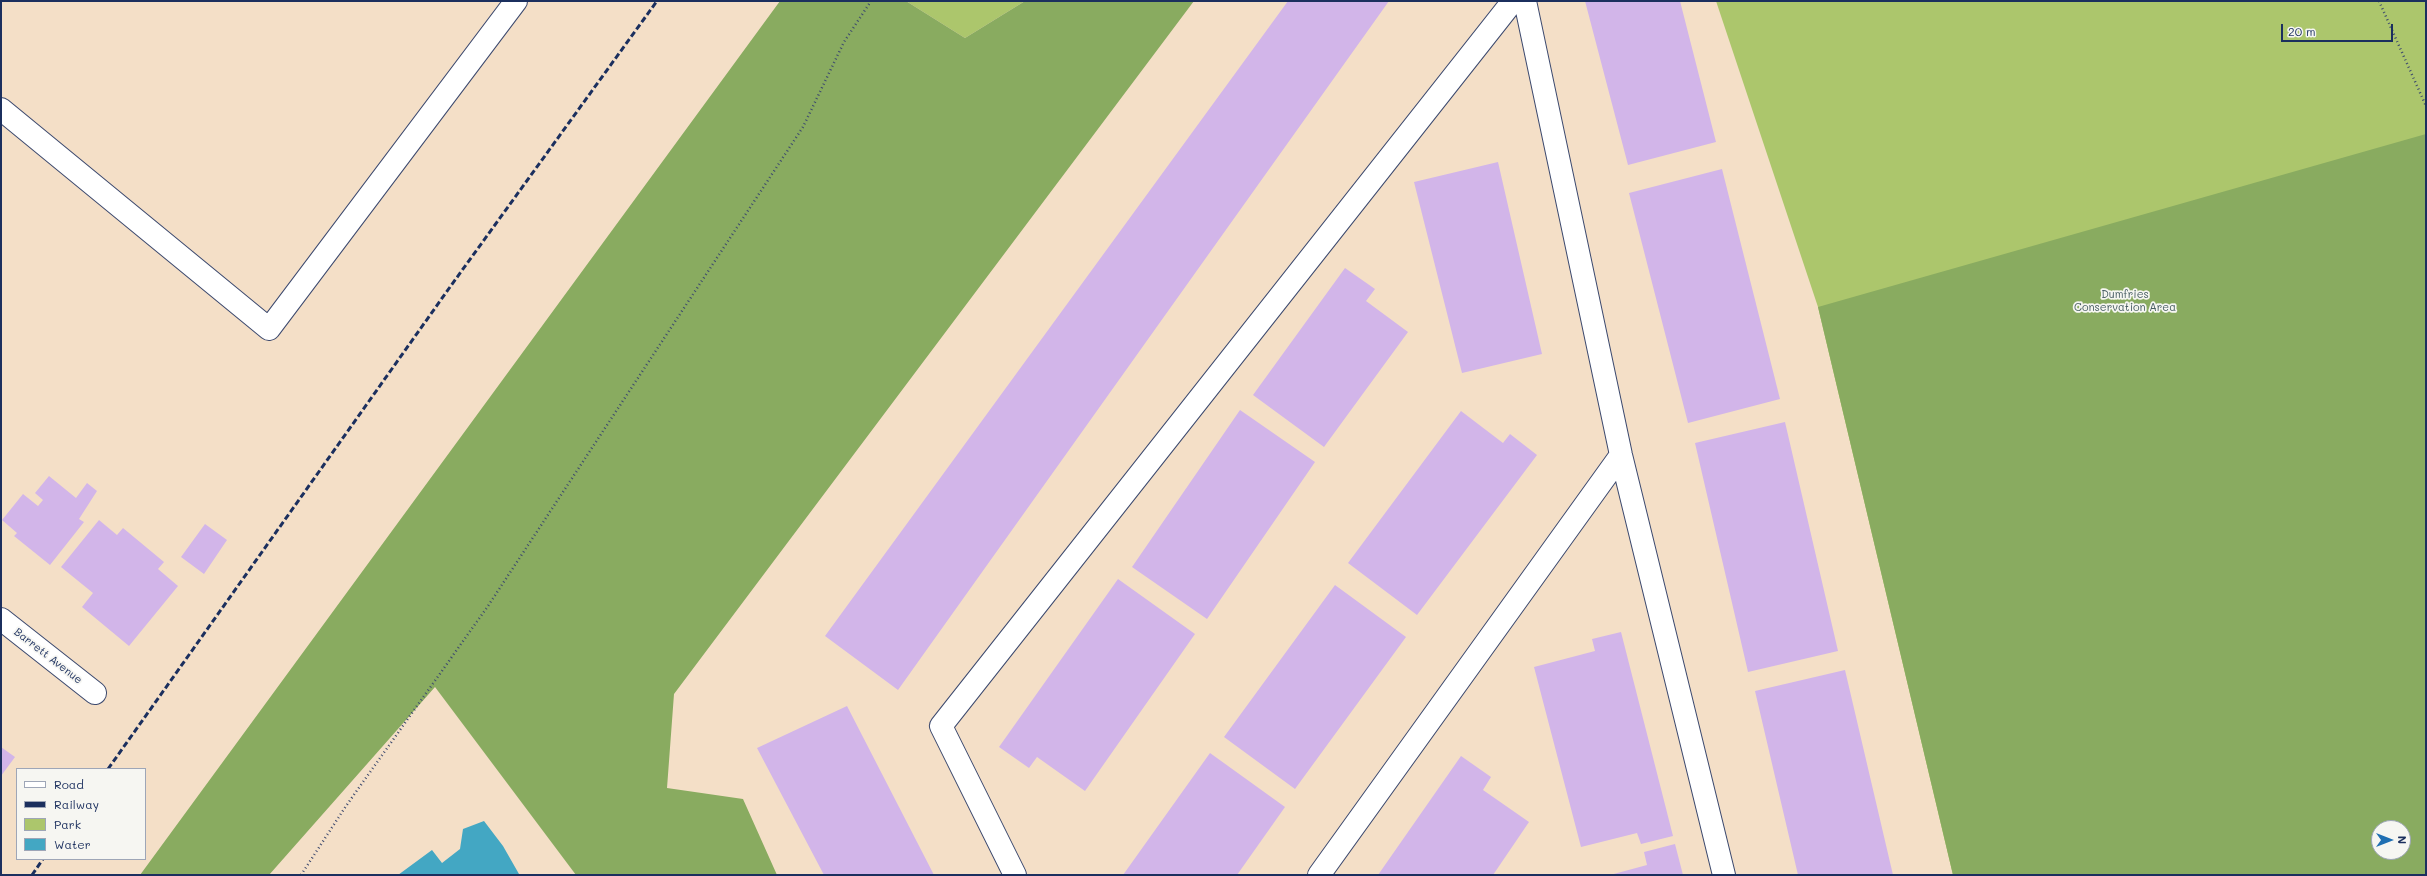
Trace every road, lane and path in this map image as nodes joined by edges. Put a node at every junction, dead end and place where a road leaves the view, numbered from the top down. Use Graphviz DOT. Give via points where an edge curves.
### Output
graph roads {
  1 [pos="516,1"];
  2 [pos="871,1"];
  3 [pos="1513,1"];
  4 [pos="1525,1"];
  5 [pos="2379,1"];
  6 [pos="2426,106"];
  7 [pos="1,109"];
  8 [pos="1621,455"];
  9 [pos="1,619"];
  10 [pos="95,693"];
  11 [pos="301,875"];
  12 [pos="1014,875"];
  13 [pos="1319,875"];
  14 [pos="1724,875"];
  1 -- 7 [label="street" via="269,329"];
  2 -- 11 [label="path" via="844,42 794,140 488,606 346,806"];
  3 -- 12 [label="street" via="941,726"];
  4 -- 8 [label="street"];
  5 -- 6 [label="path"];
  8 -- 13 [label="street"];
  8 -- 14 [label="street"];
  9 -- 10 [label="street, Barrett Avenue"];
}
